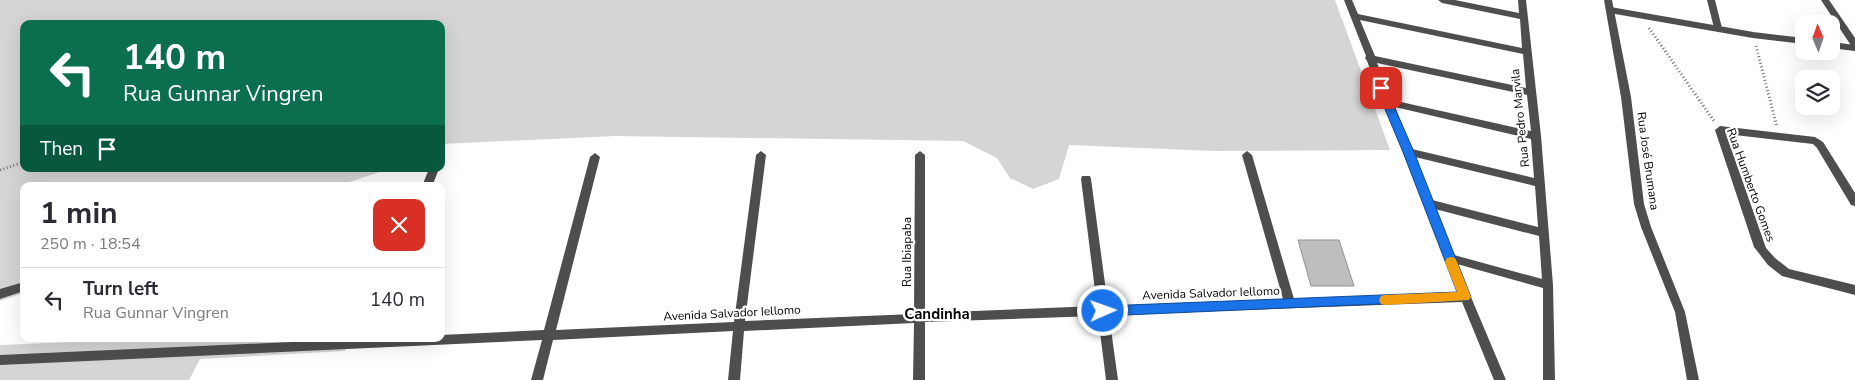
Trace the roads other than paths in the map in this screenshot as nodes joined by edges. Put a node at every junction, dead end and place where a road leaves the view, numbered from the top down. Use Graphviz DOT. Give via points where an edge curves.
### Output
graph roads {
  1 [pos="1348,0"];
  2 [pos="1442,0"];
  3 [pos="1522,0"];
  4 [pos="1711,0"];
  5 [pos="1825,0"];
  6 [pos="1609,5"];
  7 [pos="1354,16"];
  8 [pos="1523,17"];
  9 [pos="1718,28"];
  10 [pos="1795,40"];
  11 [pos="1840,45"];
  12 [pos="1855,46"];
  13 [pos="1528,52"];
  14 [pos="1369,58"];
  15 [pos="1530,92"];
  16 [pos="1387,102"];
  17 [pos="1536,136"];
  18 [pos="1409,152"];
  19 [pos="761,155"];
  20 [pos="920,155"];
  21 [pos="1247,155"];
  22 [pos="595,157"];
  23 [pos="1086,179"];
  24 [pos="1540,183"];
  25 [pos="1855,202"];
  26 [pos="1429,203"];
  27 [pos="1544,233"];
  28 [pos="1450,258"];
  29 [pos="1548,285"];
  30 [pos="20,287"];
  31 [pos="1855,290"];
  32 [pos="0,294"];
  33 [pos="1465,297"];
  34 [pos="1290,304"];
  35 [pos="1103,311"];
  36 [pos="919,318"];
  37 [pos="739,327"];
  38 [pos="547,336"];
  39 [pos="445,339"];
  40 [pos="348,342"];
  41 [pos="0,360"];
  42 [pos="537,380"];
  43 [pos="734,380"];
  44 [pos="919,380"];
  45 [pos="1112,380"];
  46 [pos="1500,380"];
  47 [pos="1549,380"];
  48 [pos="1693,380"];
  1 -- 7 [label="street"];
  2 -- 8 [label="street"];
  3 -- 8 [label="street, Rua Pedro Marvila"];
  4 -- 9 [label="street"];
  5 -- 12 [label="street"];
  6 -- 9 [label="lane" via="1644,15"];
  6 -- 48 [label="street, Rua José Brumana" via="1626,97 1640,204 1680,312"];
  7 -- 13 [label="street"];
  7 -- 14 [label="street"];
  8 -- 13 [label="street, Rua Pedro Marvila"];
  9 -- 10 [label="lane"];
  11 -- 12 [label="lane"];
  13 -- 15 [label="street, Rua Pedro Marvila"];
  14 -- 15 [label="street"];
  14 -- 16 [label="street"];
  15 -- 17 [label="street, Rua Pedro Marvila"];
  16 -- 17 [label="street"];
  16 -- 18 [label="street"];
  17 -- 24 [label="street, Rua Pedro Marvila"];
  18 -- 24 [label="street"];
  18 -- 26 [label="street"];
  19 -- 37 [label="street"];
  20 -- 36 [label="street, Rua Ibiapaba"];
  21 -- 34 [label="street"];
  22 -- 38 [label="street"];
  23 -- 35 [label="street"];
  24 -- 27 [label="street, Rua Pedro Marvila"];
  25 -- 31 [label="street, Rua Humberto Gomes" via="1820,145 1810,140 1720,130 1764,254 1786,273"];
  26 -- 27 [label="street"];
  26 -- 28 [label="street"];
  27 -- 29 [label="street, Rua Pedro Marvila"];
  28 -- 29 [label="street"];
  28 -- 33 [label="street"];
  29 -- 47 [label="street, Rua Pedro Marvila"];
  30 -- 32 [label="street"];
  33 -- 34 [label="street, Avenida Salvador Iellomo"];
  33 -- 46 [label="street"];
  34 -- 35 [label="street, Avenida Salvador Iellomo"];
  35 -- 36 [label="street, Avenida Salvador Iellomo"];
  35 -- 45 [label="street"];
  36 -- 37 [label="street, Avenida Salvador Iellomo"];
  36 -- 44 [label="street, Rua Ibiapaba"];
  37 -- 38 [label="street, Avenida Salvador Iellomo"];
  37 -- 43 [label="street"];
  38 -- 39 [label="street, Avenida Salvador Iellomo"];
  38 -- 42 [label="street"];
  40 -- 41 [label="street, Avenida Salvador Iellomo"];
}
